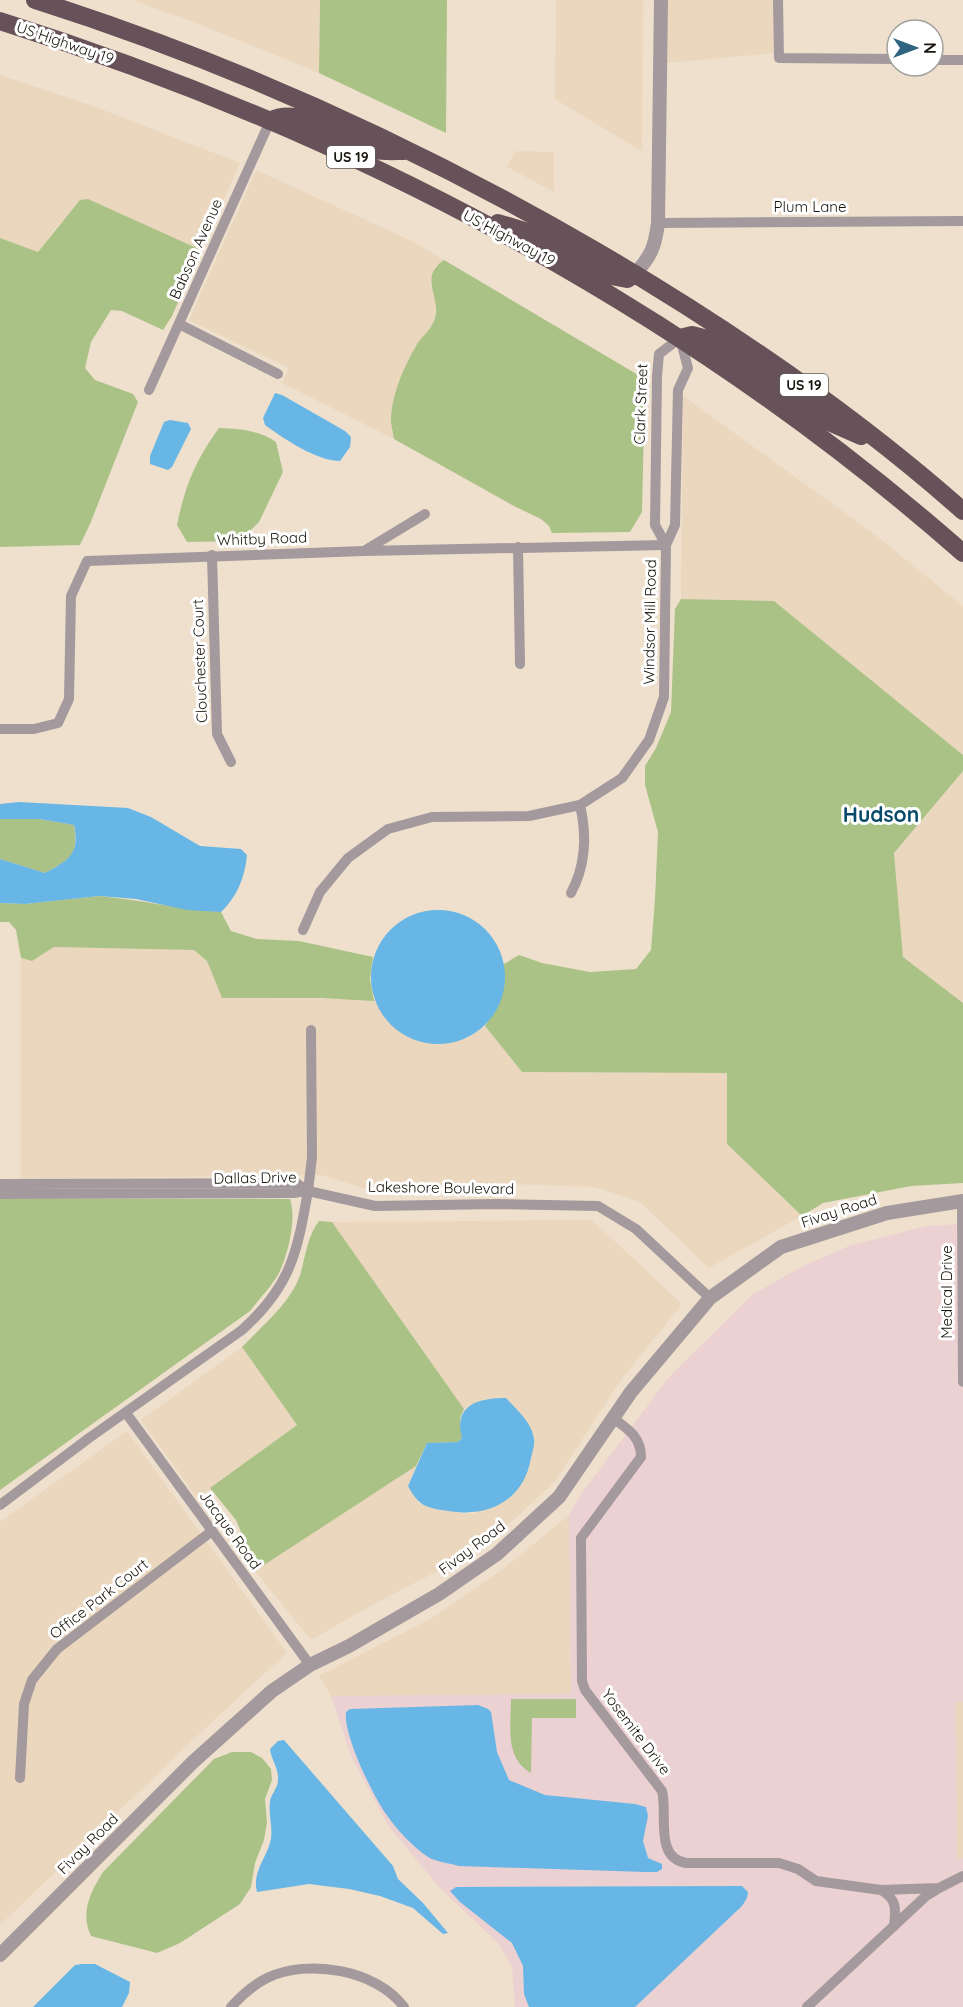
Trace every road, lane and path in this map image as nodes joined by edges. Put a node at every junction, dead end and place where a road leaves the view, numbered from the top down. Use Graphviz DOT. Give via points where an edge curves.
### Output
graph roads {
  1 [pos="35,0"];
  2 [pos="661,0"];
  3 [pos="778,0"];
  4 [pos="0,21"];
  5 [pos="885,59"];
  6 [pos="945,60"];
  7 [pos="963,60"];
  8 [pos="270,121"];
  9 [pos="409,151"];
  10 [pos="465,214"];
  11 [pos="963,221"];
  12 [pos="658,223"];
  13 [pos="635,274"];
  14 [pos="179,324"];
  15 [pos="680,338"];
  16 [pos="278,375"];
  17 [pos="149,390"];
  18 [pos="888,448"];
  19 [pos="963,511"];
  20 [pos="425,514"];
  21 [pos="666,545"];
  22 [pos="518,547"];
  23 [pos="364,551"];
  24 [pos="963,554"];
  25 [pos="212,555"];
  26 [pos="520,664"];
  27 [pos="0,729"];
  28 [pos="231,762"];
  29 [pos="580,805"];
  30 [pos="571,893"];
  31 [pos="303,930"];
  32 [pos="311,1030"];
  33 [pos="0,1184"];
  34 [pos="308,1191"];
  35 [pos="0,1194"];
  36 [pos="962,1201"];
  37 [pos="710,1298"];
  38 [pos="963,1382"];
  39 [pos="126,1413"];
  40 [pos="614,1418"];
  41 [pos="0,1506"];
  42 [pos="212,1531"];
  43 [pos="310,1665"];
  44 [pos="20,1778"];
  45 [pos="963,1876"];
  46 [pos="939,1888"];
  47 [pos="881,1890"];
  48 [pos="894,1926"];
  49 [pos="0,1955"];
  50 [pos="231,2007"];
  51 [pos="404,2007"];
  52 [pos="807,2007"];
  1 -- 9 [label="highway, US Highway 19 / US 19" via="211,63"];
  2 -- 12 [label="street"];
  3 -- 5 [label="street" via="779,58"];
  4 -- 8 [label="highway, US Highway 19 / US 19" via="141,70"];
  6 -- 7 [label="street"];
  8 -- 9 [label="highway" via="277,117 304,119 378,151"];
  8 -- 10 [label="highway, US Highway 19 / US 19"];
  8 -- 14 [label="street, Babson Avenue"];
  9 -- 13 [label="highway, US Highway 19 / US 19" via="533,214"];
  10 -- 13 [label="highway" via="528,232 616,278 627,279"];
  10 -- 15 [label="highway, US Highway 19 / US 19" via="604,290"];
  11 -- 12 [label="street, Plum Lane"];
  12 -- 13 [label="street" via="649,258"];
  13 -- 18 [label="highway, US Highway 19 / US 19" via="767,358"];
  14 -- 16 [label="street"];
  14 -- 17 [label="street, Babson Avenue"];
  15 -- 18 [label="highway" via="692,335 711,340 827,421"];
  15 -- 21 [label="street" via="688,368 678,390 675,525"];
  15 -- 21 [label="street, Clark Street" via="659,354 657,376 655,525"];
  15 -- 24 [label="highway, US Highway 19 / US 19" via="855,462"];
  18 -- 19 [label="highway, US Highway 19 / US 19"];
  20 -- 23 [label="street"];
  21 -- 22 [label="street, Whitby Road"];
  21 -- 29 [label="street, Windsor Mill Road" via="664,697 650,740 622,778"];
  22 -- 23 [label="street, Whitby Road"];
  22 -- 26 [label="street"];
  23 -- 25 [label="street, Whitby Road"];
  25 -- 27 [label="street, Whitby Road" via="87,561 71,596 69,699 58,723 34,729"];
  25 -- 28 [label="street, Clouchester Court" via="217,734"];
  29 -- 30 [label="street" via="584,823 582,867"];
  29 -- 31 [label="street, Windsor Mill Road" via="529,816 432,817 388,829 348,858 320,892"];
  32 -- 34 [label="street" via="312,1157"];
  33 -- 34 [label="street, Dallas Drive" via="296,1183"];
  34 -- 35 [label="street, Dallas Drive"];
  34 -- 37 [label="street, Lakeshore Boulevard" via="375,1206 598,1206 636,1229"];
  34 -- 39 [label="street" via="293,1263 260,1314"];
  36 -- 37 [label="street, Fivay Road" via="887,1213 781,1247"];
  36 -- 38 [label="street, Medical Drive"];
  37 -- 40 [label="street, Fivay Road"];
  39 -- 41 [label="street"];
  39 -- 42 [label="street, Jacque Road"];
  40 -- 43 [label="street, Fivay Road" via="559,1497 496,1554 431,1599"];
  40 -- 47 [label="street, Yosemite Drive" via="635,1435 641,1457 581,1538 582,1681 662,1791 667,1849 678,1861 779,1863 816,1881"];
  42 -- 43 [label="street, Jacque Road"];
  42 -- 44 [label="street, Office Park Court" via="57,1649 32,1680 24,1704"];
  43 -- 49 [label="street, Fivay Road" via="272,1691 193,1762"];
  45 -- 46 [label="street, Yosemite Drive"];
  46 -- 47 [label="street, Yosemite Drive"];
  46 -- 48 [label="street, Yosemite Drive"];
  47 -- 48 [label="street" via="893,1898"];
  48 -- 52 [label="street, Yosemite Drive"];
  50 -- 51 [label="street" via="267,1978 295,1970 324,1968 353,1973 378,1985"];
}
